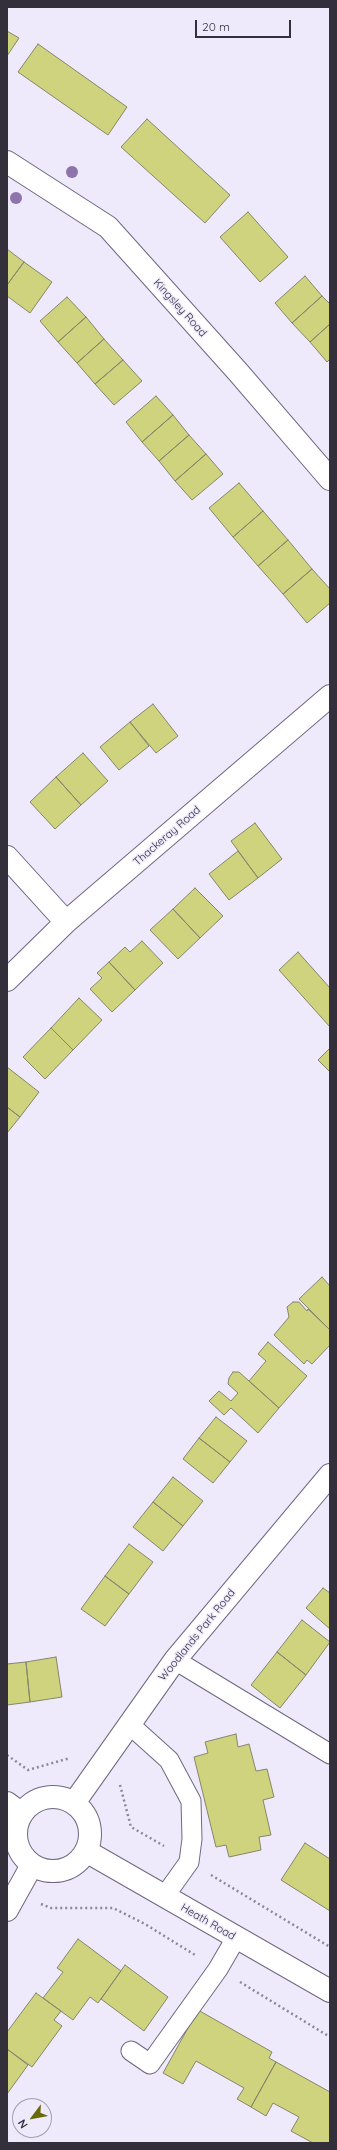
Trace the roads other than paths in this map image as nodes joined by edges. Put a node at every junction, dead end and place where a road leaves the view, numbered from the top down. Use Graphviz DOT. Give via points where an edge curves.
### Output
graph roads {
  1 [pos="7,162"];
  2 [pos="330,480"];
  3 [pos="330,696"];
  4 [pos="7,856"];
  5 [pos="66,922"];
  6 [pos="7,980"];
  7 [pos="330,1475"];
  8 [pos="175,1660"];
  9 [pos="129,1724"];
  10 [pos="330,1754"];
  11 [pos="74,1803"];
  12 [pos="15,1809"];
  13 [pos="86,1852"];
  14 [pos="32,1865"];
  15 [pos="164,1897"];
  16 [pos="7,1910"];
  17 [pos="236,1938"];
  18 [pos="330,1991"];
  19 [pos="131,2051"];
  1 -- 2 [label="street, Kingsley Road" via="108,227 238,372"];
  3 -- 5 [label="street, Thackeray Road"];
  4 -- 5 [label="street"];
  5 -- 6 [label="street, Thackeray Road"];
  7 -- 8 [label="street, Woodlands Park Road"];
  8 -- 9 [label="street, Woodlands Park Road"];
  8 -- 10 [label="lane"];
  9 -- 11 [label="street, Woodlands Park Road"];
  9 -- 15 [label="lane" via="169,1760 191,1802 192,1839 189,1862"];
  11 -- 12 [label="street" via="48,1797"];
  11 -- 13 [label="street" via="87,1818 90,1836"];
  12 -- 14 [label="street" via="19,1846"];
  13 -- 14 [label="street" via="68,1868 53,1871"];
  13 -- 15 [label="street, Heath Road"];
  14 -- 16 [label="street"];
  15 -- 17 [label="street, Heath Road"];
  17 -- 18 [label="street, Heath Road"];
  17 -- 19 [label="lane" via="218,1968 150,2064"];
}
